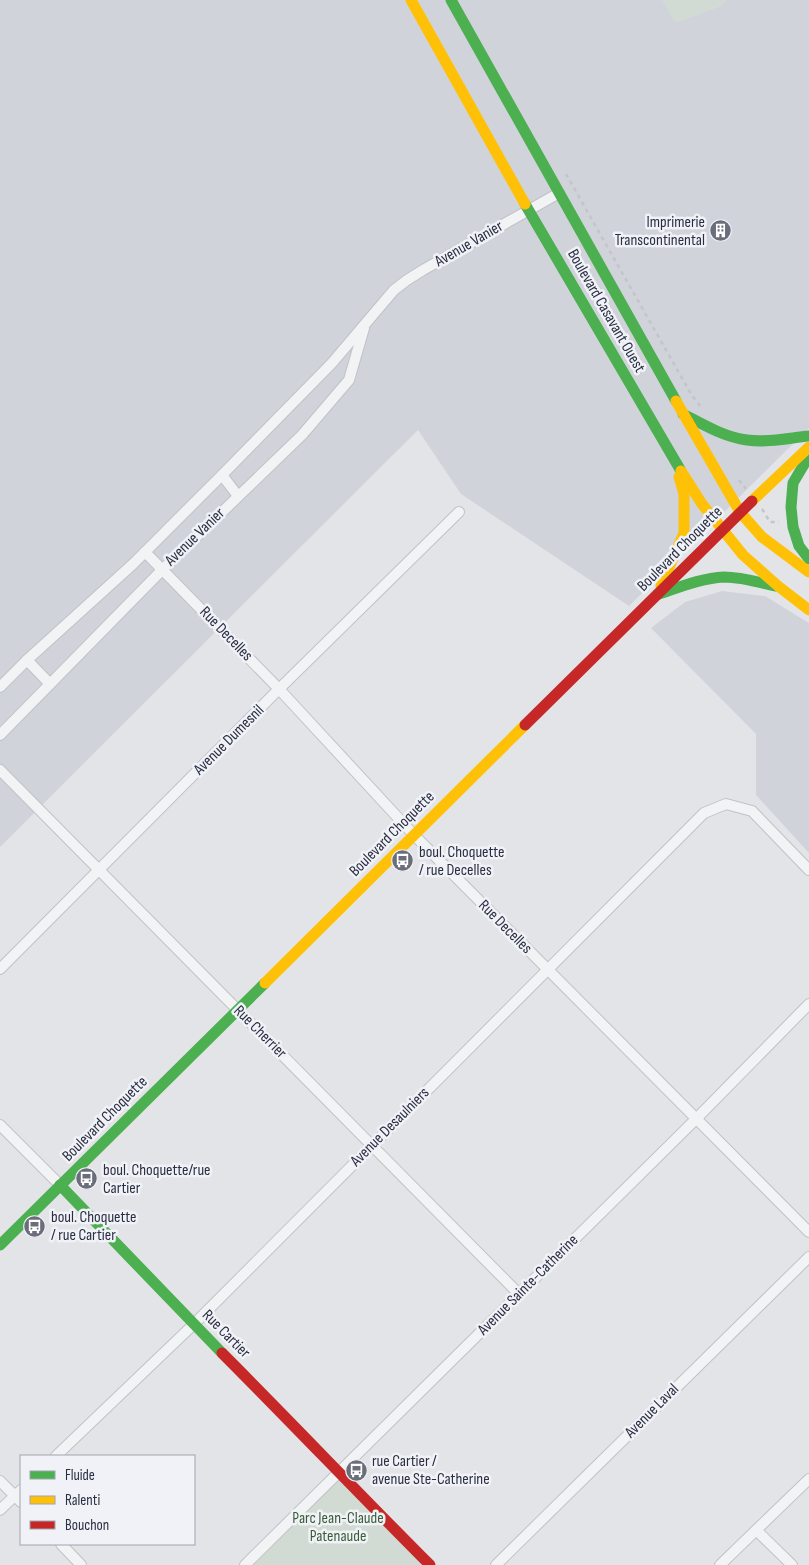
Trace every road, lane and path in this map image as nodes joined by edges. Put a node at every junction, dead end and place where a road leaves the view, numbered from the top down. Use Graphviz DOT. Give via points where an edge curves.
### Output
graph roads {
  1 [pos="411,0"];
  2 [pos="451,0"];
  3 [pos="564,172"];
  4 [pos="559,193"];
  5 [pos="529,210"];
  6 [pos="365,324"];
  7 [pos="704,412"];
  8 [pos="683,414"];
  9 [pos="809,436"];
  10 [pos="809,447"];
  11 [pos="809,456"];
  12 [pos="673,459"];
  13 [pos="222,475"];
  14 [pos="737,478"];
  15 [pos="238,496"];
  16 [pos="755,499"];
  17 [pos="459,512"];
  18 [pos="740,512"];
  19 [pos="793,522"];
  20 [pos="723,530"];
  21 [pos="145,552"];
  22 [pos="809,559"];
  23 [pos="163,569"];
  24 [pos="809,572"];
  25 [pos="778,586"];
  26 [pos="658,594"];
  27 [pos="809,610"];
  28 [pos="27,660"];
  29 [pos="50,684"];
  30 [pos="0,687"];
  31 [pos="279,689"];
  32 [pos="0,735"];
  33 [pos="0,770"];
  34 [pos="414,835"];
  35 [pos="99,869"];
  36 [pos="809,870"];
  37 [pos="0,969"];
  38 [pos="548,970"];
  39 [pos="809,1004"];
  40 [pos="238,1009"];
  41 [pos="696,1119"];
  42 [pos="0,1125"];
  43 [pos="372,1145"];
  44 [pos="60,1185"];
  45 [pos="809,1232"];
  46 [pos="0,1245"];
  47 [pos="809,1257"];
  48 [pos="519,1294"];
  49 [pos="194,1324"];
  50 [pos="57,1455"];
  51 [pos="338,1473"];
  52 [pos="809,1479"];
  53 [pos="0,1480"];
  54 [pos="19,1496"];
  55 [pos="0,1510"];
  56 [pos="756,1530"];
  57 [pos="62,1545"];
  58 [pos="81,1565"];
  59 [pos="245,1565"];
  60 [pos="430,1565"];
  61 [pos="496,1565"];
  62 [pos="720,1565"];
  63 [pos="792,1565"];
  1 -- 5 [label="main road, Boulevard Casavant Ouest"];
  2 -- 4 [label="main road, Boulevard Casavant Ouest"];
  3 -- 7 [label="path, Boulevard Casavant Ouest"];
  4 -- 5 [label="street, Avenue Vanier"];
  4 -- 8 [label="main road, Boulevard Casavant Ouest"];
  5 -- 6 [label="street, Avenue Vanier" via="407,280"];
  5 -- 12 [label="main road, Boulevard Casavant Ouest"];
  6 -- 13 [label="street, Avenue Vanier" via="332,363"];
  6 -- 15 [label="street, Avenue Vanier" via="348,380 302,435"];
  8 -- 9 [label="main road" via="739,439 761,442"];
  8 -- 18 [label="main road, Boulevard Casavant Ouest"];
  10 -- 16 [label="main road, Boulevard Choquette"];
  11 -- 19 [label="main road" via="793,483"];
  12 -- 20 [label="main road, Boulevard Casavant Ouest"];
  12 -- 26 [label="main road" via="684,494 684,533"];
  13 -- 15 [label="street"];
  13 -- 21 [label="street, Avenue Vanier"];
  14 -- 16 [label="path"];
  15 -- 23 [label="street, Avenue Vanier"];
  16 -- 18 [label="main road, Boulevard Choquette"];
  16 -- 19 [label="path" via="770,522"];
  17 -- 31 [label="street, Avenue Dumesnil"];
  18 -- 20 [label="main road, Boulevard Choquette"];
  18 -- 24 [label="main road, Boulevard Casavant Ouest" via="762,537"];
  19 -- 22 [label="main road" via="799,546"];
  20 -- 25 [label="main road, Boulevard Casavant Ouest" via="743,556"];
  20 -- 26 [label="main road, Boulevard Choquette"];
  21 -- 23 [label="street, Rue Decelles"];
  21 -- 28 [label="street, Avenue Vanier"];
  23 -- 29 [label="street, Avenue Vanier"];
  23 -- 31 [label="street, Rue Decelles"];
  25 -- 26 [label="main road" via="723,577"];
  25 -- 27 [label="main road, Boulevard Casavant Ouest"];
  26 -- 34 [label="main road, Boulevard Choquette"];
  28 -- 29 [label="street"];
  28 -- 30 [label="street, Avenue Vanier"];
  29 -- 32 [label="street, Avenue Vanier"];
  31 -- 34 [label="street, Rue Decelles"];
  31 -- 35 [label="street, Avenue Dumesnil"];
  33 -- 35 [label="street, Rue Cherrier"];
  34 -- 38 [label="street, Rue Decelles"];
  34 -- 40 [label="main road, Boulevard Choquette"];
  35 -- 37 [label="street, Avenue Dumesnil"];
  35 -- 40 [label="street, Rue Cherrier"];
  36 -- 38 [label="street, Avenue Desaulniers" via="752,811 726,804 704,813"];
  38 -- 41 [label="street, Rue Decelles"];
  38 -- 43 [label="street, Avenue Desaulniers"];
  39 -- 41 [label="street, Avenue Sainte-Catherine"];
  40 -- 43 [label="street, Rue Cherrier"];
  40 -- 44 [label="main road, Boulevard Choquette"];
  41 -- 45 [label="street, Rue Decelles"];
  41 -- 48 [label="street, Avenue Sainte-Catherine"];
  42 -- 44 [label="street, Rue Cartier"];
  43 -- 48 [label="street, Rue Cherrier"];
  43 -- 49 [label="street, Avenue Desaulniers"];
  44 -- 46 [label="main road, Boulevard Choquette"];
  44 -- 49 [label="main road, Rue Cartier"];
  47 -- 61 [label="street, Avenue Laval"];
  48 -- 51 [label="street, Avenue Sainte-Catherine"];
  49 -- 50 [label="street, Avenue Desaulniers"];
  49 -- 51 [label="main road, Rue Cartier"];
  51 -- 59 [label="street, Avenue Sainte-Catherine"];
  51 -- 60 [label="main road, Rue Cartier"];
  52 -- 56 [label="street"];
  53 -- 54 [label="street"];
  54 -- 55 [label="street"];
  56 -- 62 [label="street"];
  56 -- 63 [label="street"];
  57 -- 58 [label="street"];
}
